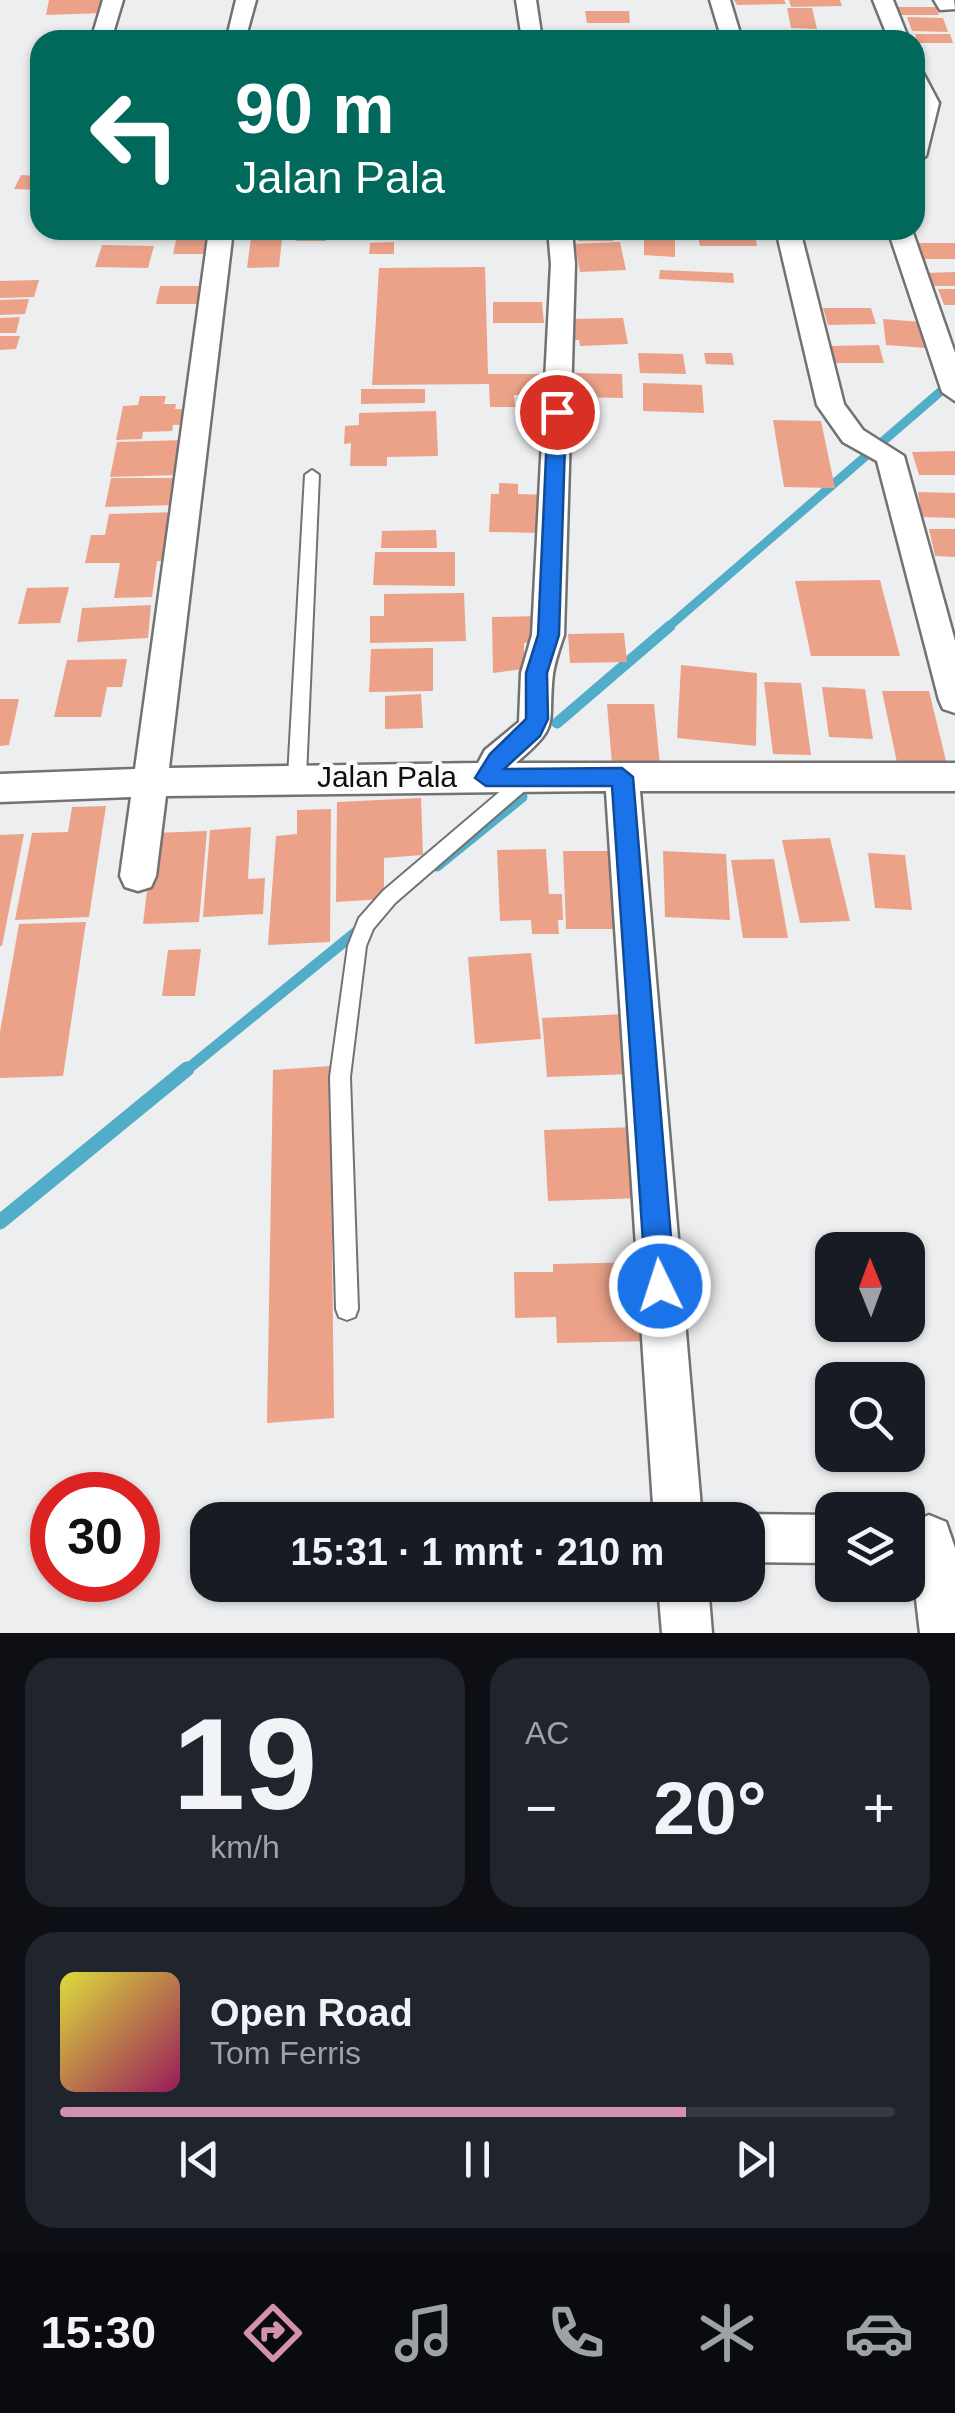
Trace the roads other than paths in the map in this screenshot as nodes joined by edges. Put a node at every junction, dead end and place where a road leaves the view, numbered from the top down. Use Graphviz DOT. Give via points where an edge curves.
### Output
graph roads {
  1 [pos="113,0"];
  2 [pos="246,0"];
  3 [pos="526,0"];
  4 [pos="720,0"];
  5 [pos="883,0"];
  6 [pos="104,30"];
  7 [pos="239,30"];
  8 [pos="530,30"];
  9 [pos="729,30"];
  10 [pos="895,30"];
  11 [pos="220,240"];
  12 [pos="561,240"];
  13 [pos="790,240"];
  14 [pos="903,240"];
  15 [pos="955,392"];
  16 [pos="312,475"];
  17 [pos="955,700"];
  18 [pos="297,777"];
  19 [pos="530,777"];
  20 [pos="622,777"];
  21 [pos="955,777"];
  22 [pos="486,778"];
  23 [pos="153,782"];
  24 [pos="0,788"];
  25 [pos="138,876"];
  26 [pos="348,1309"];
  27 [pos="677,1502"];
  28 [pos="765,1538"];
  29 [pos="815,1538"];
  30 [pos="930,1539"];
  31 [pos="684,1602"];
  32 [pos="687,1633"];
  33 [pos="944,1633"];
  1 -- 6 [label="street"];
  2 -- 7 [label="street"];
  3 -- 8 [label="street"];
  4 -- 9 [label="street"];
  5 -- 10 [label="street"];
  11 -- 23 [label="street"];
  12 -- 22 [label="street" via="548,635 536,673 537,719"];
  13 -- 17 [label="street" via="830,405 853,436 890,456"];
  14 -- 15 [label="street"];
  16 -- 18 [label="lane"];
  18 -- 22 [label="street, Jalan Pala"];
  18 -- 23 [label="street, Jalan Pala"];
  19 -- 20 [label="street, Jalan Pala"];
  19 -- 22 [label="street, Jalan Pala"];
  19 -- 26 [label="lane" via="388,897 357,946 340,1077"];
  20 -- 21 [label="street, Jalan Pala"];
  20 -- 27 [label="street"];
  23 -- 24 [label="street, Jalan Pala"];
  23 -- 25 [label="street"];
  28 -- 29 [label="street"];
  30 -- 33 [label="street"];
  31 -- 32 [label="street"];
}
